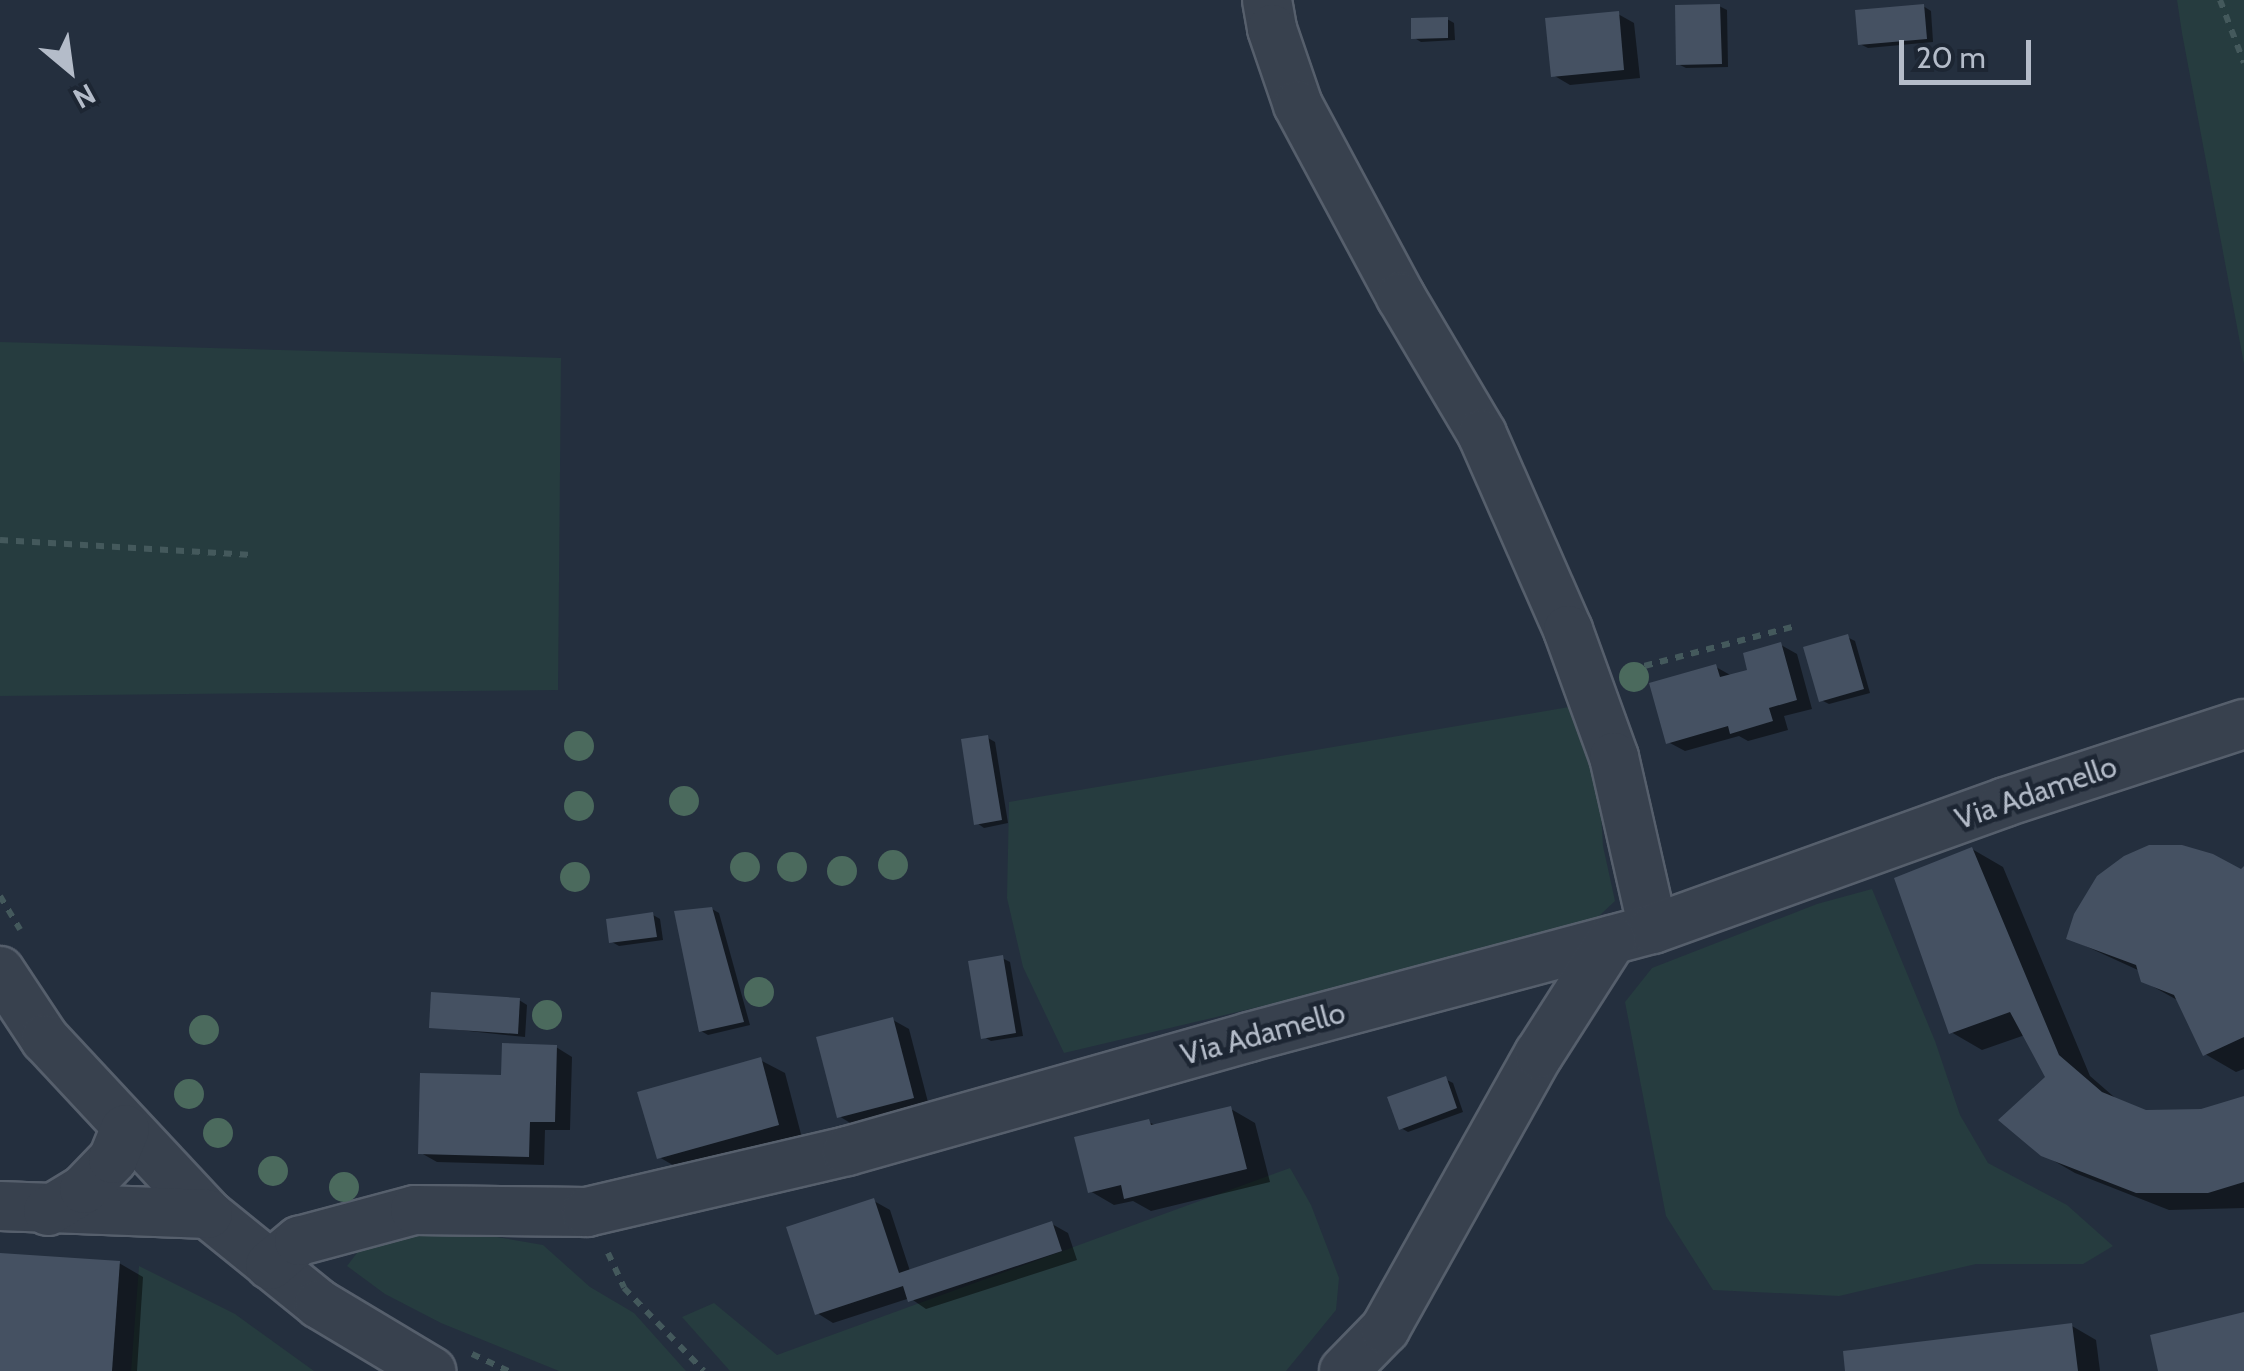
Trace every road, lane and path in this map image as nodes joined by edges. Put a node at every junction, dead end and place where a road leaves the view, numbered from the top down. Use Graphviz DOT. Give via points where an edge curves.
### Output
graph roads {
  1 [pos="1267,0"];
  2 [pos="2220,0"];
  3 [pos="2244,64"];
  4 [pos="0,540"];
  5 [pos="252,554"];
  6 [pos="1792,627"];
  7 [pos="1586,681"];
  8 [pos="2244,724"];
  9 [pos="0,896"];
  10 [pos="1632,935"];
  11 [pos="12,953"];
  12 [pos="125,1130"];
  13 [pos="0,1206"];
  14 [pos="48,1211"];
  15 [pos="588,1212"];
  16 [pos="208,1214"];
  17 [pos="270,1265"];
  18 [pos="436,1364"];
  19 [pos="508,1371"];
  20 [pos="704,1371"];
  21 [pos="1344,1371"];
  1 -- 7 [label="street" via="1298,105 1482,434"];
  2 -- 3 [label="path"];
  4 -- 5 [label="path"];
  6 -- 7 [label="path"];
  7 -- 10 [label="street" via="1614,757"];
  8 -- 10 [label="street, Via Adamello"];
  9 -- 11 [label="path"];
  10 -- 15 [label="street, Via Adamello" via="846,1151"];
  10 -- 21 [label="street" via="1519,1088 1385,1329"];
  11 -- 12 [label="street" via="45,1039"];
  12 -- 14 [label="street" via="114,1160 84,1190"];
  12 -- 16 [label="street"];
  13 -- 14 [label="street"];
  14 -- 16 [label="street"];
  15 -- 17 [label="street, Via Adamello" via="415,1210 300,1241"];
  15 -- 20 [label="path" via="624,1288"];
  16 -- 17 [label="street"];
  17 -- 18 [label="street" via="318,1304"];
  18 -- 19 [label="path"];
}
